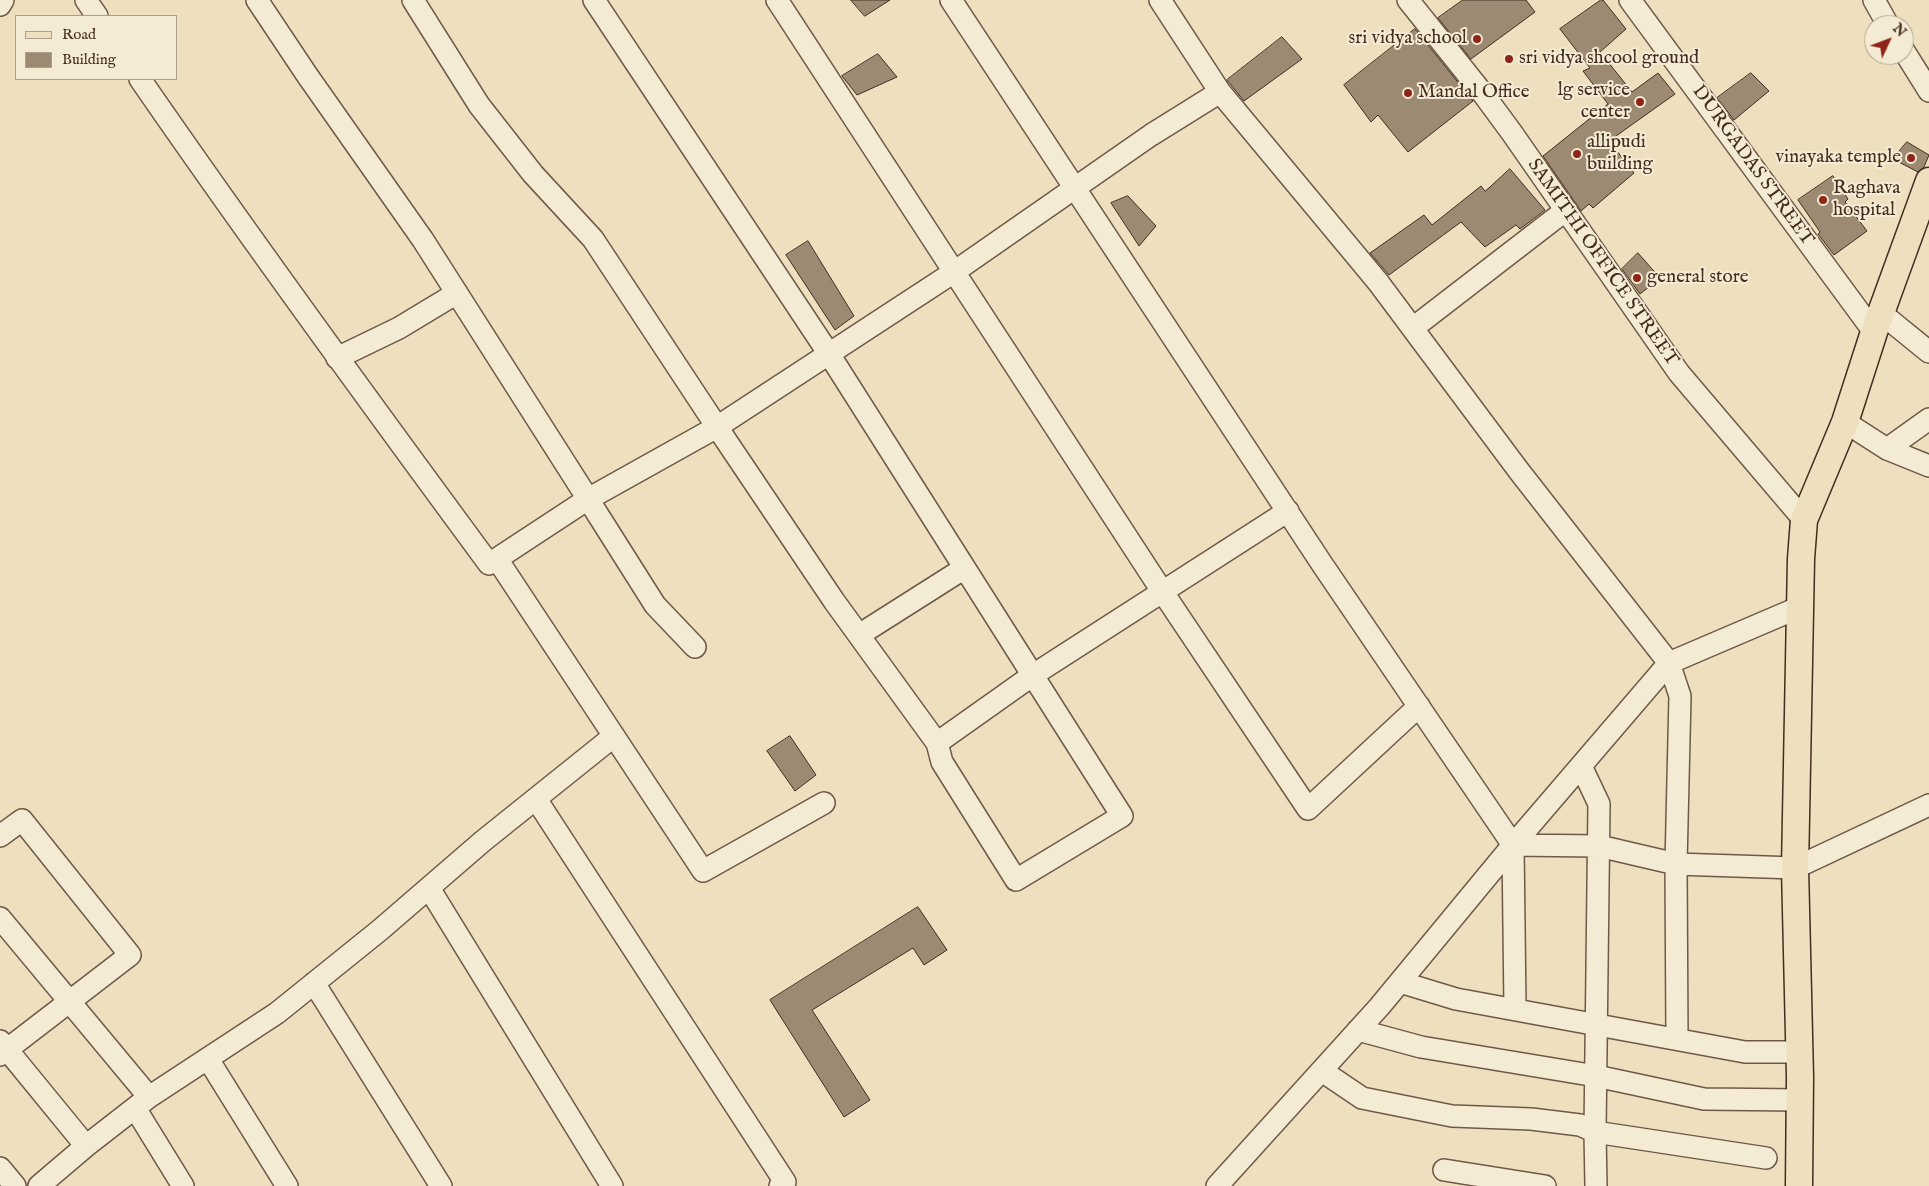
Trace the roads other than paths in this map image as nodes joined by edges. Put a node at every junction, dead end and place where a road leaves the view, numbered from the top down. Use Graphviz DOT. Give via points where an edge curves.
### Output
graph roads {
  1 [pos="3,0"];
  2 [pos="86,0"];
  3 [pos="257,0"];
  4 [pos="413,0"];
  5 [pos="594,0"];
  6 [pos="777,0"];
  7 [pos="951,0"];
  8 [pos="1160,0"];
  9 [pos="1408,0"];
  10 [pos="1630,0"];
  11 [pos="1874,0"];
  12 [pos="0,5"];
  13 [pos="96,15"];
  14 [pos="1882,15"];
  15 [pos="1912,65"];
  16 [pos="141,80"];
  17 [pos="1929,91"];
  18 [pos="1220,92"];
  19 [pos="1929,181"];
  20 [pos="1075,187"];
  21 [pos="1566,210"];
  22 [pos="954,272"];
  23 [pos="457,293"];
  24 [pos="1877,323"];
  25 [pos="1412,328"];
  26 [pos="1929,352"];
  27 [pos="829,354"];
  28 [pos="337,358"];
  29 [pos="1929,419"];
  30 [pos="1845,422"];
  31 [pos="716,427"];
  32 [pos="1887,449"];
  33 [pos="1929,466"];
  34 [pos="588,499"];
  35 [pos="1288,511"];
  36 [pos="1804,520"];
  37 [pos="498,559"];
  38 [pos="963,569"];
  39 [pos="1162,591"];
  40 [pos="1800,607"];
  41 [pos="859,635"];
  42 [pos="695,647"];
  43 [pos="1669,663"];
  44 [pos="1033,675"];
  45 [pos="1419,706"];
  46 [pos="614,736"];
  47 [pos="937,743"];
  48 [pos="1581,766"];
  49 [pos="536,799"];
  50 [pos="824,803"];
  51 [pos="1929,806"];
  52 [pos="0,836"];
  53 [pos="1513,845"];
  54 [pos="1599,846"];
  55 [pos="1676,864"];
  56 [pos="1795,868"];
  57 [pos="429,888"];
  58 [pos="0,918"];
  59 [pos="1400,982"];
  60 [pos="314,983"];
  61 [pos="69,1002"];
  62 [pos="1515,1009"];
  63 [pos="1596,1023"];
  64 [pos="1358,1030"];
  65 [pos="1677,1039"];
  66 [pos="2,1049"];
  67 [pos="1800,1052"];
  68 [pos="208,1058"];
  69 [pos="1322,1071"];
  70 [pos="1596,1076"];
  71 [pos="1800,1100"];
  72 [pos="142,1102"];
  73 [pos="1595,1132"];
  74 [pos="86,1146"];
  75 [pos="1766,1158"];
  76 [pos="0,1168"];
  77 [pos="1444,1170"];
  78 [pos="62,1178"];
  79 [pos="1224,1184"];
  80 [pos="1515,1184"];
  81 [pos="15,1186"];
  82 [pos="39,1186"];
  83 [pos="183,1186"];
  84 [pos="286,1186"];
  85 [pos="441,1186"];
  86 [pos="612,1186"];
  87 [pos="780,1186"];
  88 [pos="1545,1186"];
  89 [pos="1596,1186"];
  90 [pos="1799,1186"];
  1 -- 12 [label="street"];
  2 -- 13 [label="street"];
  3 -- 23 [label="street" via="424,240"];
  4 -- 31 [label="street" via="479,105 533,174 593,239"];
  5 -- 27 [label="street"];
  6 -- 22 [label="street"];
  7 -- 20 [label="street"];
  8 -- 18 [label="street"];
  9 -- 21 [label="street, SAMITHI OFFICE STREET" via="1484,95"];
  10 -- 24 [label="street, DURGADAS STREET"];
  11 -- 14 [label="street"];
  15 -- 17 [label="street"];
  16 -- 28 [label="street"];
  18 -- 20 [label="street"];
  18 -- 25 [label="street" via="1378,282"];
  19 -- 24 [label="main road"];
  20 -- 22 [label="street"];
  20 -- 35 [label="street"];
  21 -- 25 [label="street"];
  21 -- 36 [label="street, SAMITHI OFFICE STREET" via="1679,373"];
  22 -- 27 [label="street"];
  22 -- 39 [label="street"];
  23 -- 28 [label="street" via="399,328"];
  23 -- 34 [label="street"];
  24 -- 26 [label="street, DURGADAS STREET"];
  24 -- 30 [label="main road"];
  25 -- 43 [label="street"];
  27 -- 31 [label="street"];
  27 -- 38 [label="street"];
  28 -- 37 [label="street" via="489,564"];
  29 -- 32 [label="street"];
  30 -- 32 [label="street"];
  30 -- 36 [label="main road"];
  31 -- 34 [label="street"];
  31 -- 41 [label="street"];
  32 -- 33 [label="street"];
  34 -- 37 [label="street"];
  34 -- 42 [label="street" via="655,605"];
  35 -- 39 [label="street"];
  35 -- 45 [label="street"];
  36 -- 40 [label="main road"];
  37 -- 46 [label="street"];
  38 -- 41 [label="street"];
  38 -- 44 [label="street"];
  39 -- 44 [label="street"];
  39 -- 45 [label="street" via="1308,809"];
  40 -- 43 [label="street"];
  40 -- 56 [label="main road"];
  41 -- 47 [label="street"];
  43 -- 48 [label="street"];
  43 -- 55 [label="street" via="1680,696"];
  44 -- 47 [label="street"];
  44 -- 47 [label="street" via="1122,816 1016,880 942,762"];
  45 -- 53 [label="street"];
  46 -- 49 [label="street"];
  46 -- 50 [label="street" via="703,871"];
  48 -- 53 [label="street"];
  48 -- 54 [label="street" via="1599,804"];
  49 -- 57 [label="street"];
  49 -- 87 [label="street" via="785,1182"];
  51 -- 56 [label="street"];
  52 -- 61 [label="street" via="22,820 130,955"];
  53 -- 54 [label="street"];
  53 -- 59 [label="street"];
  53 -- 62 [label="street"];
  54 -- 55 [label="street"];
  54 -- 63 [label="street"];
  55 -- 56 [label="street"];
  55 -- 65 [label="street"];
  56 -- 67 [label="main road"];
  57 -- 60 [label="street"];
  57 -- 86 [label="street"];
  58 -- 61 [label="street"];
  59 -- 62 [label="street" via="1456,999"];
  59 -- 64 [label="street"];
  60 -- 68 [label="street" via="277,1013"];
  60 -- 85 [label="street"];
  61 -- 66 [label="street"];
  61 -- 72 [label="street"];
  62 -- 63 [label="street"];
  63 -- 65 [label="street"];
  63 -- 70 [label="street"];
  64 -- 69 [label="street"];
  64 -- 70 [label="street" via="1421,1048"];
  65 -- 67 [label="street" via="1745,1052"];
  66 -- 74 [label="street"];
  67 -- 71 [label="main road"];
  68 -- 72 [label="street"];
  68 -- 84 [label="street"];
  69 -- 73 [label="street" via="1362,1098 1452,1116 1531,1119 1580,1126"];
  69 -- 79 [label="street"];
  70 -- 71 [label="street" via="1704,1099"];
  70 -- 73 [label="street"];
  71 -- 90 [label="main road"];
  72 -- 74 [label="street"];
  72 -- 83 [label="street"];
  73 -- 75 [label="street"];
  73 -- 89 [label="street"];
  74 -- 78 [label="street"];
  76 -- 81 [label="street"];
  77 -- 80 [label="street"];
  78 -- 82 [label="street"];
  80 -- 88 [label="street"];
}
